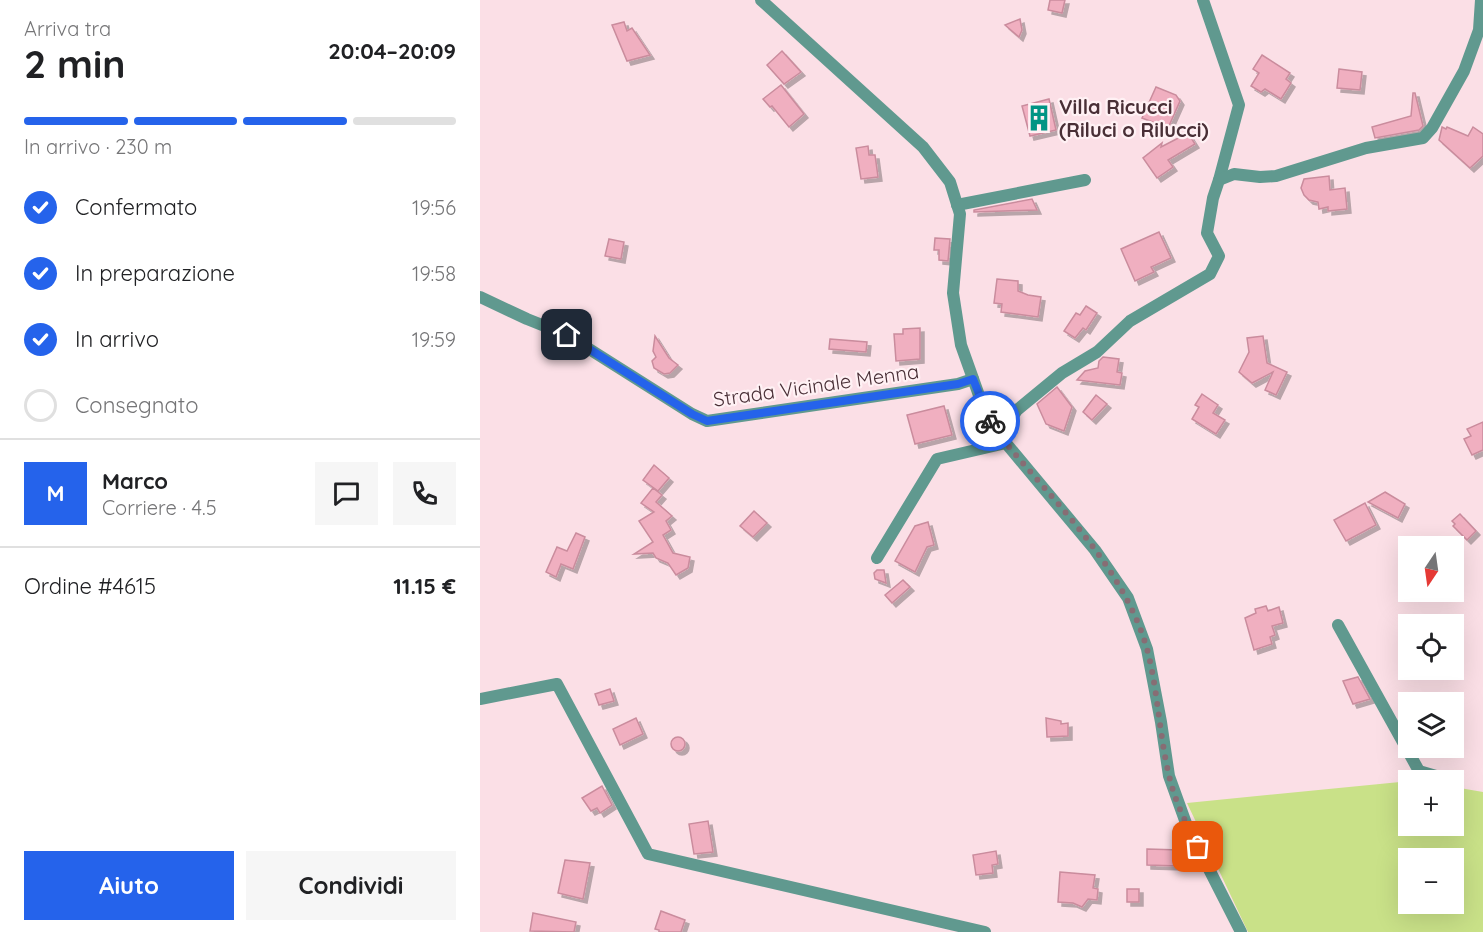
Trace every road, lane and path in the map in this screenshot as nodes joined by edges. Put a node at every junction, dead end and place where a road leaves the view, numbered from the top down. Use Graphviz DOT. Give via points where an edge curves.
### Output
graph roads {
  1 [pos="761,0"];
  2 [pos="1203,0"];
  3 [pos="1481,0"];
  4 [pos="1085,180"];
  5 [pos="1219,180"];
  6 [pos="957,205"];
  7 [pos="480,297"];
  8 [pos="973,379"];
  9 [pos="1003,440"];
  10 [pos="877,558"];
  11 [pos="1338,625"];
  12 [pos="480,699"];
  13 [pos="1418,770"];
  14 [pos="985,932"];
  15 [pos="1241,932"];
  1 -- 6 [label="street" via="923,147 950,182"];
  2 -- 5 [label="street" via="1239,105"];
  3 -- 5 [label="street" via="1479,30 1464,71 1437,121 1422,138 1366,148 1276,176 1234,174"];
  4 -- 6 [label="street"];
  5 -- 9 [label="street" via="1207,233 1219,256 1210,274 1130,321 1097,352 1062,373 1017,410"];
  6 -- 8 [label="street" via="960,214 953,293 961,345"];
  7 -- 8 [label="street, Strada Vicinale Menna" via="567,335 707,421"];
  8 -- 9 [label="street" via="986,415"];
  9 -- 10 [label="street" via="937,459"];
  9 -- 15 [label="street" via="1095,550 1128,598 1147,649 1169,776 1187,826"];
  11 -- 13 [label="street"];
  12 -- 14 [label="street" via="557,684 648,854"];
}
